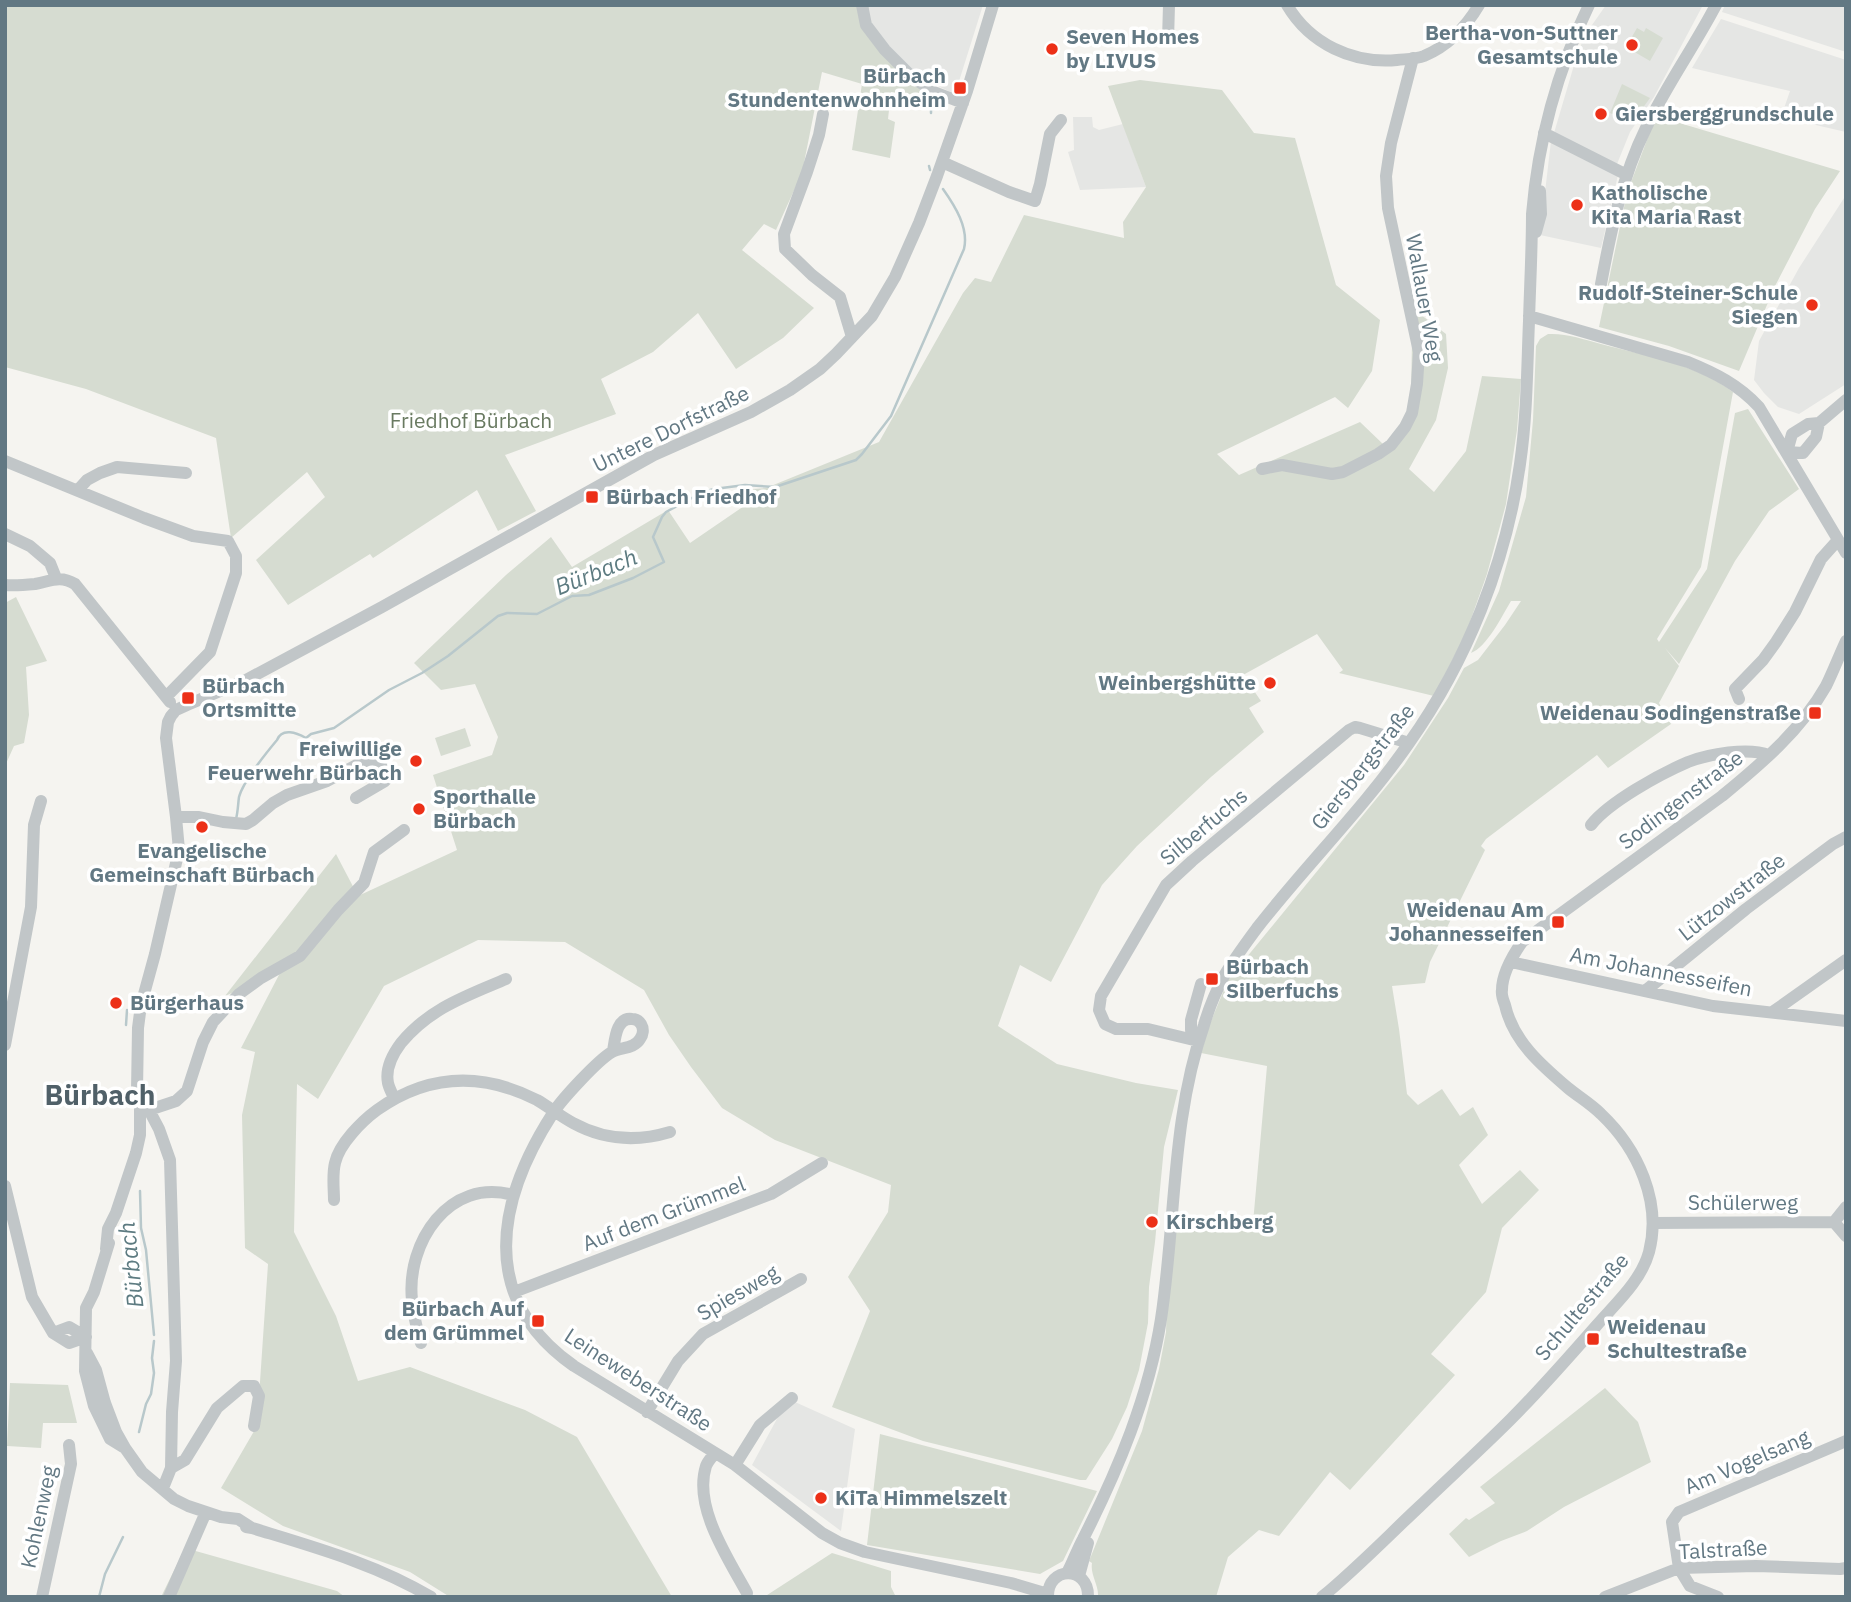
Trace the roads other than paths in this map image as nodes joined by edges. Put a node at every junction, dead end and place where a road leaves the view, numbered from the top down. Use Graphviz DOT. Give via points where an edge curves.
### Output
graph roads {
  1 [pos="862,5"];
  2 [pos="993,5"];
  3 [pos="1169,5"];
  4 [pos="1287,5"];
  5 [pos="1479,5"];
  6 [pos="1589,5"];
  7 [pos="1716,5"];
  8 [pos="1168,40"];
  9 [pos="1409,59"];
  10 [pos="962,103"];
  11 [pos="823,114"];
  12 [pos="1061,120"];
  13 [pos="1544,133"];
  14 [pos="942,162"];
  15 [pos="1627,175"];
  16 [pos="1601,284"];
  17 [pos="1529,321"];
  18 [pos="852,337"];
  19 [pos="1846,400"];
  20 [pos="1819,423"];
  21 [pos="1787,453"];
  22 [pos="5,461"];
  23 [pos="1262,469"];
  24 [pos="186,473"];
  25 [pos="78,490"];
  26 [pos="5,534"];
  27 [pos="1838,540"];
  28 [pos="1846,552"];
  29 [pos="56,578"];
  30 [pos="5,585"];
  31 [pos="1846,641"];
  32 [pos="166,697"];
  33 [pos="1738,699"];
  34 [pos="176,710"];
  35 [pos="1409,743"];
  36 [pos="1769,755"];
  37 [pos="356,798"];
  38 [pos="41,801"];
  39 [pos="176,817"];
  40 [pos="1591,825"];
  41 [pos="404,830"];
  42 [pos="1846,837"];
  43 [pos="1846,960"];
  44 [pos="1511,962"];
  45 [pos="506,979"];
  46 [pos="1201,984"];
  47 [pos="1645,991"];
  48 [pos="1774,1011"];
  49 [pos="1846,1021"];
  50 [pos="1198,1041"];
  51 [pos="5,1045"];
  52 [pos="613,1051"];
  53 [pos="394,1098"];
  54 [pos="554,1111"];
  55 [pos="143,1114"];
  56 [pos="670,1132"];
  57 [pos="822,1163"];
  58 [pos="6,1192"];
  59 [pos="513,1195"];
  60 [pos="334,1200"];
  61 [pos="1846,1207"];
  62 [pos="1834,1222"];
  63 [pos="1653,1223"];
  64 [pos="1846,1237"];
  65 [pos="801,1279"];
  66 [pos="514,1292"];
  67 [pos="86,1331"];
  68 [pos="421,1343"];
  69 [pos="792,1398"];
  70 [pos="647,1412"];
  71 [pos="254,1426"];
  72 [pos="1846,1441"];
  73 [pos="69,1445"];
  74 [pos="715,1453"];
  75 [pos="736,1465"];
  76 [pos="172,1468"];
  77 [pos="163,1488"];
  78 [pos="206,1512"];
  79 [pos="1679,1568"];
  80 [pos="1846,1568"];
  81 [pos="1073,1574"];
  82 [pos="1049,1591"];
  83 [pos="747,1593"];
  84 [pos="42,1597"];
  85 [pos="169,1597"];
  86 [pos="431,1597"];
  87 [pos="1088,1597"];
  88 [pos="1322,1597"];
  89 [pos="1605,1597"];
  90 [pos="1717,1597"];
  1 -- 10 [label="street" via="866,25 911,76"];
  2 -- 10 [label="street, Untere Dorfstraße"];
  3 -- 8 [label="street"];
  4 -- 9 [label="street" via="1309,33 1342,52 1380,62"];
  5 -- 9 [label="street" via="1444,45"];
  6 -- 13 [label="street, Giersbergstraße" via="1562,68"];
  7 -- 15 [label="street" via="1645,130"];
  9 -- 23 [label="street, Wallauer Weg" via="1386,176 1388,208 1419,352 1412,413 1391,445 1343,472 1282,465"];
  10 -- 14 [label="street, Untere Dorfstraße"];
  11 -- 18 [label="street" via="783,234 785,249 840,297"];
  12 -- 14 [label="street" via="1049,134 1035,201"];
  13 -- 15 [label="street"];
  13 -- 17 [label="street, Giersbergstraße"];
  14 -- 18 [label="street, Untere Dorfstraße" via="895,277 872,316"];
  15 -- 16 [label="street"];
  17 -- 21 [label="street" via="1560,323 1688,362 1727,380 1759,407"];
  17 -- 35 [label="street, Giersbergstraße" via="1523,438 1503,545 1461,655"];
  18 -- 34 [label="street, Untere Dorfstraße" via="820,369 751,412 654,455 276,664"];
  19 -- 20 [label="street"];
  20 -- 21 [label="street" via="1792,434"];
  20 -- 21 [label="street" via="1816,437 1803,453"];
  21 -- 27 [label="street"];
  22 -- 25 [label="street"];
  24 -- 25 [label="street" via="117,467 100,472"];
  25 -- 32 [label="street" via="193,536 228,541 236,556 236,573 210,652"];
  26 -- 29 [label="street" via="50,563"];
  27 -- 28 [label="street"];
  27 -- 33 [label="street" via="1821,559 1776,642 1735,689"];
  29 -- 30 [label="street"];
  29 -- 32 [label="street" via="75,584"];
  31 -- 36 [label="street, Sodingenstraße" via="1826,686"];
  32 -- 34 [label="street"];
  34 -- 39 [label="street" via="166,738"];
  35 -- 50 [label="street, Giersbergstraße" via="1240,951 1219,987"];
  35 -- 50 [label="street, Silberfuchs" via="1360,728 1349,730 1166,885 1101,996 1099,1010 1105,1024 1116,1029 1148,1029"];
  36 -- 40 [label="street" via="1744,752 1690,762 1626,797"];
  36 -- 44 [label="street, Sodingenstraße" via="1722,796 1522,942"];
  37 -- 39 [label="street" via="385,781 381,765 364,761 327,781 286,795 246,824"];
  38 -- 51 [label="street" via="34,825 31,907"];
  39 -- 55 [label="street" via="179,850 141,1005"];
  41 -- 55 [label="street" via="374,852 364,883 300,956 239,994 213,1022 187,1091 176,1101"];
  42 -- 47 [label="street, Lützowstraße" via="1746,909"];
  43 -- 48 [label="street"];
  44 -- 47 [label="street, Am Johannesseifen"];
  44 -- 63 [label="street, Schultestraße" via="1501,991 1514,1030 1535,1059 1618,1133 1647,1184"];
  45 -- 53 [label="street" via="433,1013 414,1028 389,1062 388,1084"];
  46 -- 50 [label="street, Giersbergstraße" via="1191,1020"];
  47 -- 48 [label="street, Am Johannesseifen" via="1713,1006"];
  48 -- 49 [label="street, Am Johannesseifen"];
  50 -- 81 [label="street, Giersbergstraße" via="1180,1123 1167,1275 1152,1363 1131,1430"];
  52 -- 54 [label="street, Leineweberstraße"];
  53 -- 54 [label="street" via="411,1090 465,1080 516,1091"];
  53 -- 60 [label="street" via="367,1116 339,1154 334,1164"];
  54 -- 56 [label="street" via="604,1136 648,1138"];
  54 -- 59 [label="street, Leineweberstraße"];
  55 -- 67 [label="street" via="136,1153 86,1308"];
  55 -- 76 [label="street" via="159,1129 170,1160 176,1361"];
  57 -- 66 [label="street, Auf dem Grümmel" via="771,1194"];
  58 -- 67 [label="street" via="32,1297 53,1333 69,1343"];
  59 -- 66 [label="street, Leineweberstraße" via="506,1255"];
  59 -- 68 [label="street" via="499,1191 469,1194 438,1216 427,1232 416,1259 411,1299"];
  61 -- 62 [label="street"];
  62 -- 63 [label="street, Schülerweg"];
  62 -- 64 [label="street"];
  63 -- 88 [label="street, Schultestraße" via="1640,1275 1583,1340 1513,1418"];
  65 -- 70 [label="street, Spiesweg" via="703,1334 678,1361"];
  66 -- 70 [label="street, Leineweberstraße" via="532,1327 553,1352"];
  67 -- 77 [label="street" via="85,1371 94,1406 110,1439 125,1448 142,1472"];
  69 -- 75 [label="street" via="760,1425"];
  70 -- 74 [label="street, Leineweberstraße"];
  71 -- 76 [label="street" via="259,1396 254,1386 243,1386 217,1408 185,1461"];
  72 -- 79 [label="street, Am Vogelsang" via="1679,1512 1672,1522"];
  73 -- 84 [label="street, Kohlenweg" via="71,1464"];
  74 -- 75 [label="street, Leineweberstraße"];
  74 -- 83 [label="street" via="706,1464 706,1507"];
  75 -- 82 [label="street, Leineweberstraße" via="840,1543 1011,1583 1035,1581"];
  76 -- 77 [label="street"];
  77 -- 78 [label="street" via="190,1498"];
  78 -- 85 [label="street"];
  78 -- 86 [label="street" via="238,1519 252,1528 376,1569"];
  79 -- 80 [label="street, Talstraße"];
  79 -- 89 [label="street, Talstraße"];
  79 -- 90 [label="street" via="1690,1586"];
  81 -- 82 [label="street" via="1061,1574"];
  81 -- 87 [label="street" via="1087,1586"];
}
